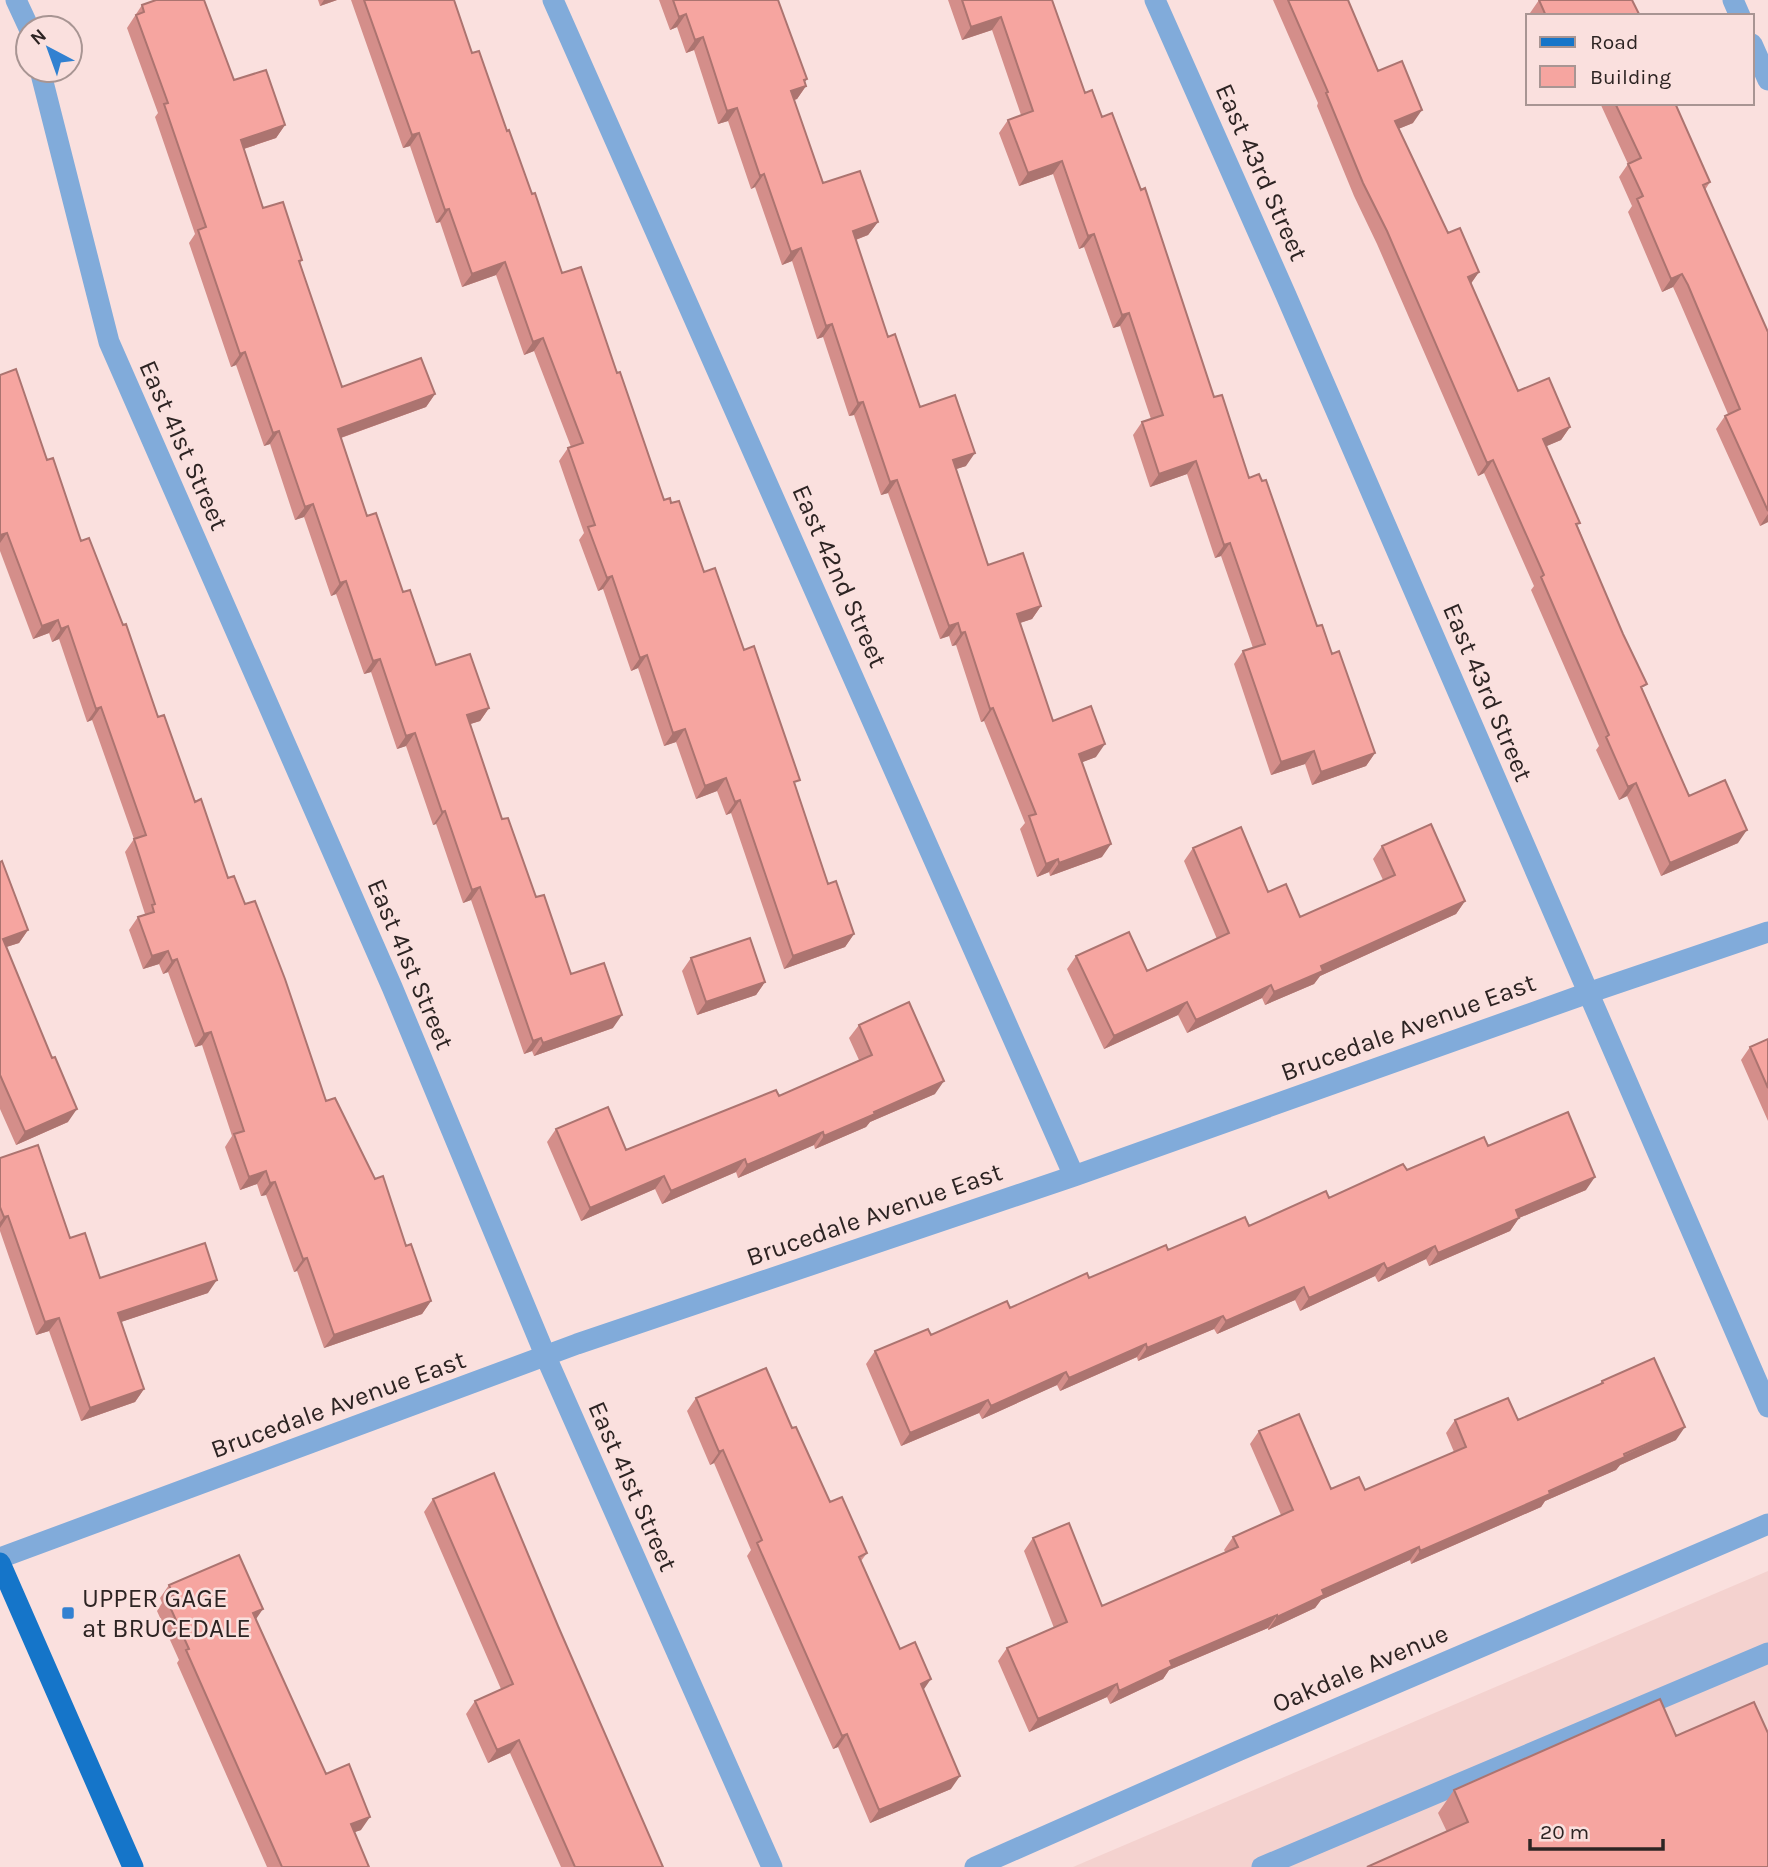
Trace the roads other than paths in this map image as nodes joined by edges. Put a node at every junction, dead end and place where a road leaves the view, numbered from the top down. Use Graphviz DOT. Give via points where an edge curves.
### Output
graph roads {
  1 [pos="553,0"];
  2 [pos="1155,0"];
  3 [pos="1754,48"];
  4 [pos="1768,80"];
  5 [pos="44,84"];
  6 [pos="1768,932"];
  7 [pos="1587,993"];
  8 [pos="1074,1176"];
  9 [pos="546,1357"];
  10 [pos="1768,1407"];
  11 [pos="1768,1524"];
  12 [pos="0,1561"];
  13 [pos="1768,1653"];
  14 [pos="133,1867"];
  15 [pos="772,1867"];
  16 [pos="975,1867"];
  17 [pos="1262,1867"];
  1 -- 8 [label="street, East 42nd Street"];
  2 -- 7 [label="street, East 43rd Street"];
  3 -- 4 [label="street"];
  5 -- 9 [label="street, East 41st Street" via="109,342 386,975"];
  6 -- 7 [label="street, Brucedale Avenue East"];
  7 -- 8 [label="street, Brucedale Avenue East"];
  7 -- 10 [label="street, East 43rd Street"];
  8 -- 9 [label="street, Brucedale Avenue East"];
  9 -- 12 [label="street, Brucedale Avenue East"];
  9 -- 15 [label="street, East 41st Street"];
  11 -- 16 [label="street, Oakdale Avenue"];
  12 -- 14 [label="main road"];
  13 -- 17 [label="street"];
}
